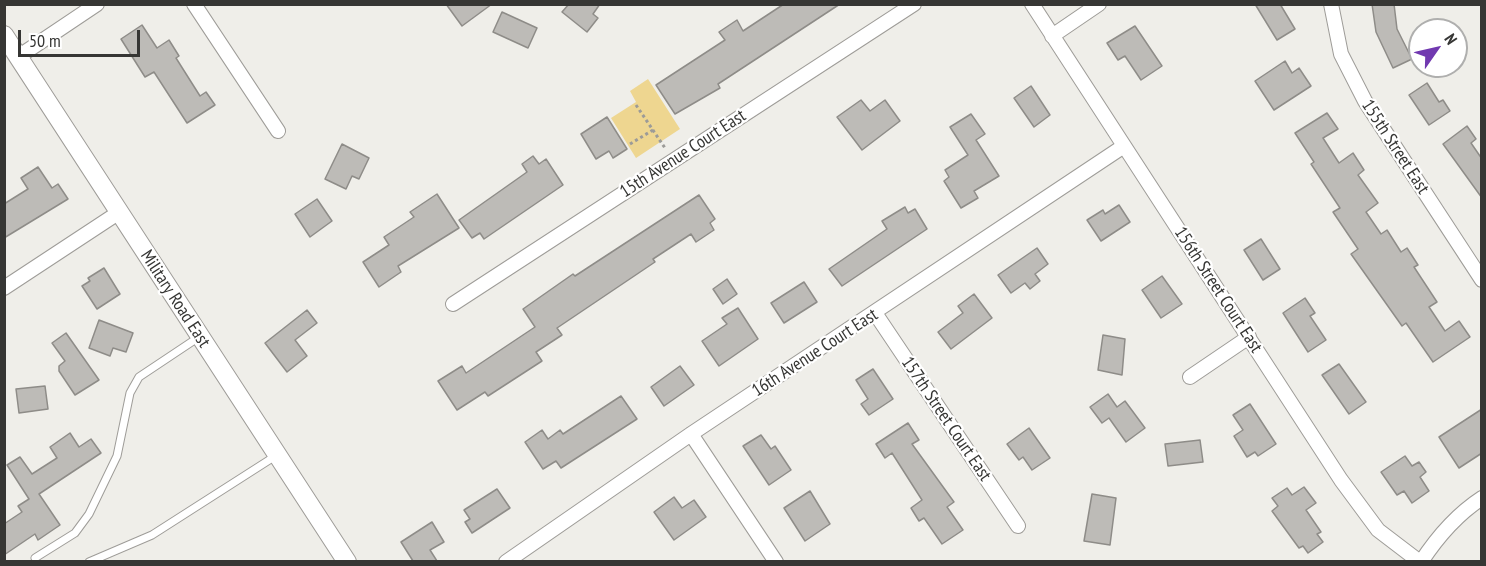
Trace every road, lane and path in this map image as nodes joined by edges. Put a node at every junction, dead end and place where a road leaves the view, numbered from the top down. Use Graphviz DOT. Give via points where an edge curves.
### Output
graph roads {
  1 [pos="98,4"];
  2 [pos="194,4"];
  3 [pos="914,4"];
  4 [pos="1032,4"];
  5 [pos="1099,4"];
  6 [pos="1331,4"];
  7 [pos="4,35"];
  8 [pos="1052,36"];
  9 [pos="18,57"];
  10 [pos="636,105"];
  11 [pos="653,129"];
  12 [pos="278,131"];
  13 [pos="630,144"];
  14 [pos="1124,146"];
  15 [pos="673,161"];
  16 [pos="118,213"];
  17 [pos="1482,280"];
  18 [pos="4,288"];
  19 [pos="453,304"];
  20 [pos="875,313"];
  21 [pos="1250,336"];
  22 [pos="199,337"];
  23 [pos="1190,377"];
  24 [pos="691,434"];
  25 [pos="277,455"];
  26 [pos="1482,498"];
  27 [pos="1018,526"];
  28 [pos="35,558"];
  29 [pos="88,561"];
  30 [pos="347,561"];
  31 [pos="510,561"];
  32 [pos="776,561"];
  33 [pos="1420,561"];
  1 -- 9 [label="street"];
  2 -- 12 [label="street"];
  3 -- 15 [label="street, 15th Avenue Court East"];
  4 -- 8 [label="street, 156th Street Court East"];
  5 -- 8 [label="street"];
  6 -- 17 [label="street, 155th Street East" via="1341,54 1349,72"];
  7 -- 9 [label="street, Military Road East"];
  8 -- 14 [label="street, 156th Street Court East"];
  9 -- 16 [label="street, Military Road East"];
  10 -- 11 [label="path"];
  11 -- 13 [label="path"];
  11 -- 15 [label="path"];
  14 -- 20 [label="street, 16th Avenue Court East"];
  14 -- 21 [label="street, 156th Street Court East"];
  15 -- 19 [label="street, 15th Avenue Court East"];
  16 -- 18 [label="street"];
  16 -- 22 [label="street, Military Road East"];
  20 -- 24 [label="street, 16th Avenue Court East"];
  20 -- 27 [label="street, 157th Street Court East"];
  21 -- 23 [label="street"];
  21 -- 33 [label="street, 156th Street Court East" via="1341,480 1378,530"];
  22 -- 25 [label="street, Military Road East"];
  22 -- 28 [label="lane" via="139,377 130,393 117,456 89,514 75,533"];
  24 -- 31 [label="street, 16th Avenue Court East"];
  24 -- 32 [label="street"];
  25 -- 29 [label="lane" via="152,535"];
  25 -- 30 [label="street, Military Road East"];
  26 -- 33 [label="street" via="1460,513"];
}
